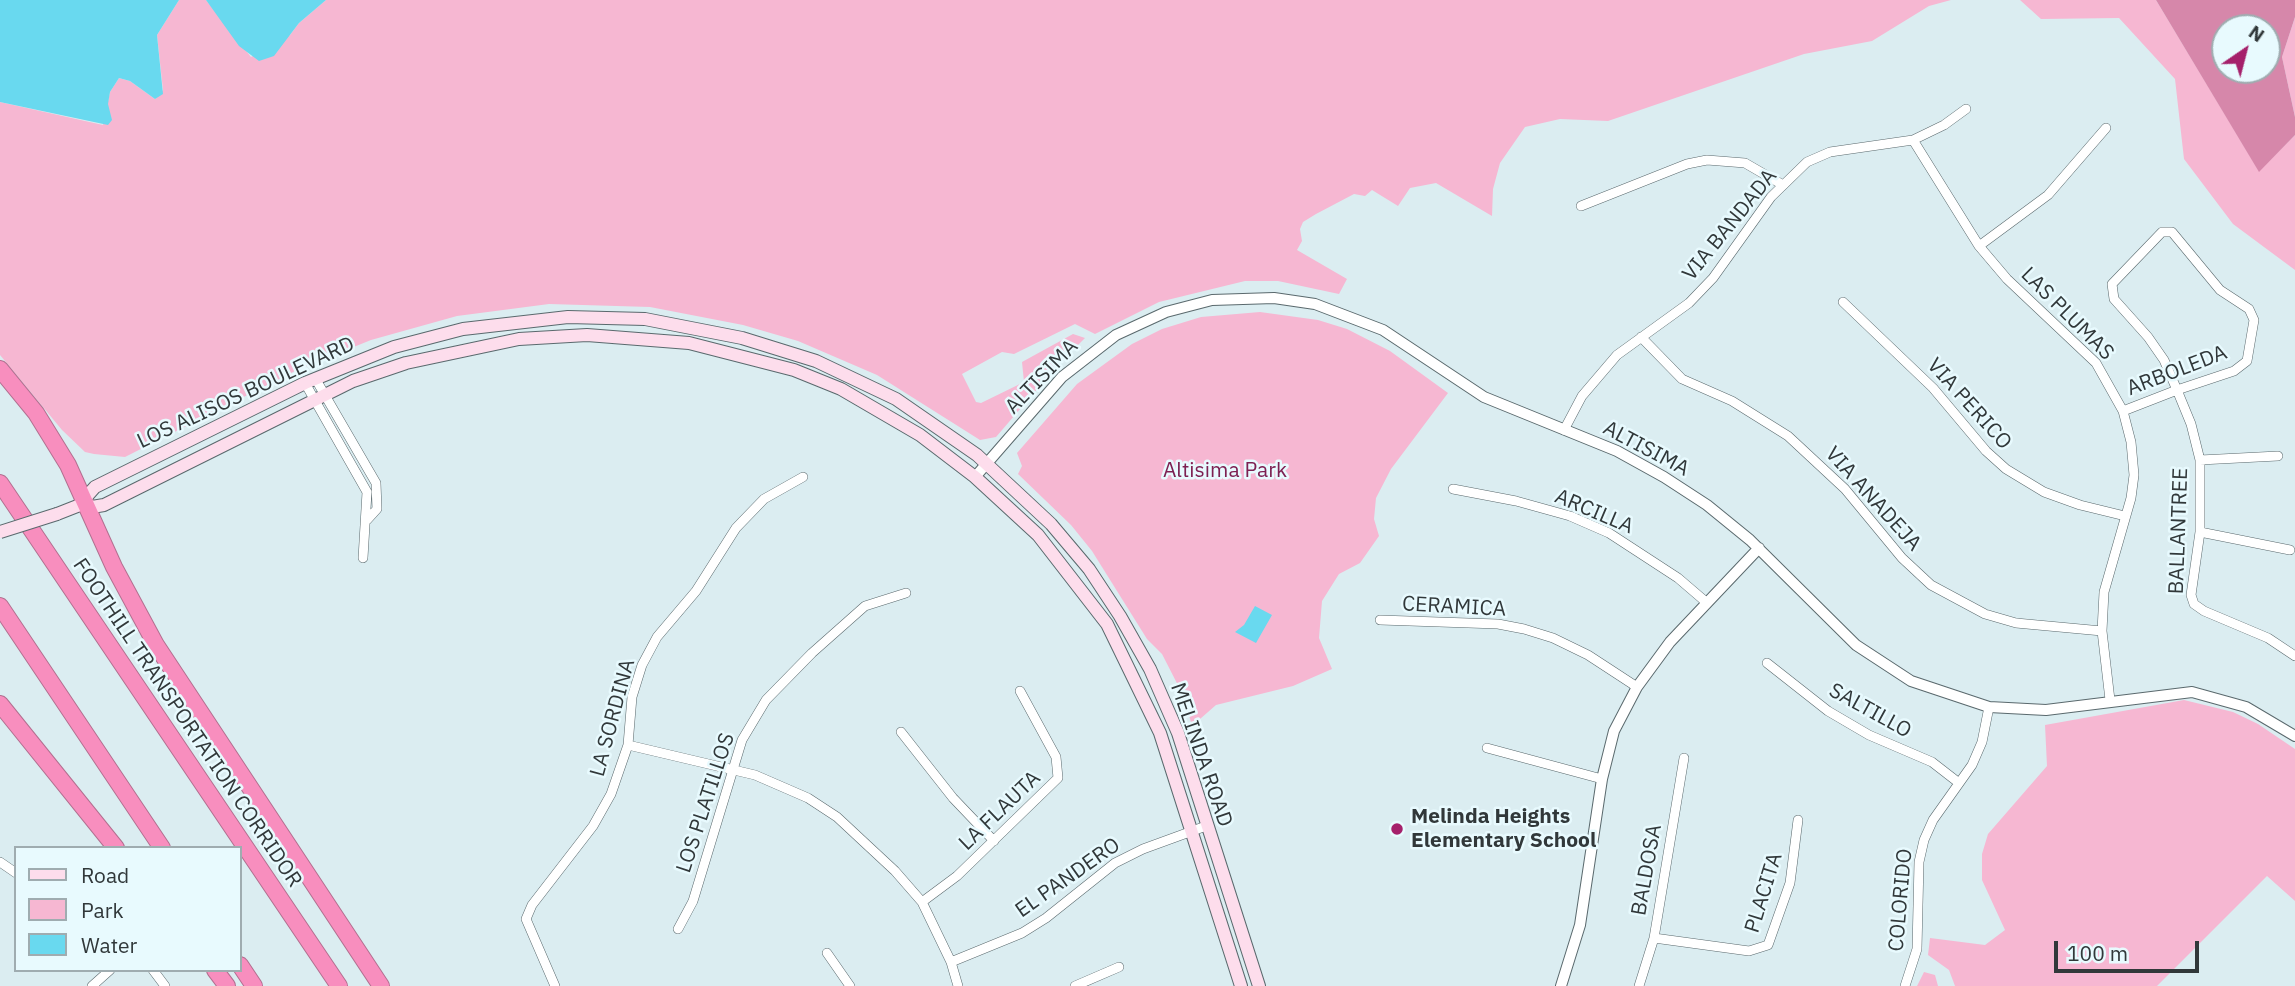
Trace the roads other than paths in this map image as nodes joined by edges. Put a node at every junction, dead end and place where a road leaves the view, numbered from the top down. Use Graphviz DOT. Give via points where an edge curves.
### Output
graph roads {
  1 [pos="1966,109"];
  2 [pos="2106,128"];
  3 [pos="1913,140"];
  4 [pos="1783,185"];
  5 [pos="1581,206"];
  6 [pos="2172,232"];
  7 [pos="1979,246"];
  8 [pos="1843,302"];
  9 [pos="1641,337"];
  10 [pos="0,369"];
  11 [pos="310,380"];
  12 [pos="2177,390"];
  13 [pos="319,396"];
  14 [pos="2123,411"];
  15 [pos="1564,430"];
  16 [pos="2278,456"];
  17 [pos="2200,460"];
  18 [pos="988,463"];
  19 [pos="803,477"];
  20 [pos="975,477"];
  21 [pos="0,483"];
  22 [pos="1453,489"];
  23 [pos="85,503"];
  24 [pos="2125,516"];
  25 [pos="0,532"];
  26 [pos="2200,532"];
  27 [pos="1759,548"];
  28 [pos="2290,550"];
  29 [pos="363,558"];
  30 [pos="906,593"];
  31 [pos="1706,603"];
  32 [pos="0,606"];
  33 [pos="1380,620"];
  34 [pos="2102,631"];
  35 [pos="2295,656"];
  36 [pos="1767,663"];
  37 [pos="1637,687"];
  38 [pos="1020,691"];
  39 [pos="2110,700"];
  40 [pos="0,704"];
  41 [pos="1989,707"];
  42 [pos="901,732"];
  43 [pos="2295,736"];
  44 [pos="628,745"];
  45 [pos="1487,748"];
  46 [pos="1684,758"];
  47 [pos="735,768"];
  48 [pos="1602,779"];
  49 [pos="1959,783"];
  50 [pos="1798,820"];
  51 [pos="1206,826"];
  52 [pos="1191,832"];
  53 [pos="994,841"];
  54 [pos="114,846"];
  55 [pos="161,846"];
  56 [pos="922,902"];
  57 [pos="678,929"];
  58 [pos="1654,938"];
  59 [pos="827,953"];
  60 [pos="951,962"];
  61 [pos="1119,967"];
  62 [pos="242,968"];
  63 [pos="106,972"];
  64 [pos="92,986"];
  65 [pos="254,986"];
  66 [pos="339,986"];
  67 [pos="381,986"];
  68 [pos="555,986"];
  69 [pos="850,986"];
  70 [pos="958,986"];
  71 [pos="1075,986"];
  72 [pos="1241,986"];
  73 [pos="1259,986"];
  74 [pos="1560,986"];
  75 [pos="1639,986"];
  76 [pos="1905,986"];
  1 -- 3 [label="street, VIA BANDADA"];
  2 -- 7 [label="street" via="2048,195"];
  3 -- 4 [label="street, VIA BANDADA" via="1830,152 1807,162"];
  3 -- 7 [label="street, LAS PLUMAS"];
  4 -- 5 [label="street" via="1745,163 1707,160 1687,163"];
  4 -- 9 [label="street, VIA BANDADA" via="1713,278 1689,303"];
  6 -- 12 [label="street, BALLANTREE" via="2162,232 2112,284 2114,299 2164,360"];
  6 -- 12 [label="street, ARBOLEDA" via="2220,290 2249,309 2255,320 2247,361 2234,371"];
  7 -- 14 [label="street, LAS PLUMAS" via="2016,288 2096,363"];
  8 -- 24 [label="street, VIA PERICO" via="1933,388 2006,469 2044,492"];
  9 -- 15 [label="street, VIA BANDADA" via="1617,355 1582,396"];
  9 -- 34 [label="street, VIA ANADEJA" via="1682,379 1732,401 1788,436 1845,489 1902,558 1931,585 1985,614 2016,623"];
  10 -- 23 [label="highway" via="36,413"];
  11 -- 13 [label="street"];
  11 -- 18 [label="main road, LOS ALISOS BOULEVARD" via="394,347 463,329 568,317 671,323 742,338 836,369 916,412"];
  11 -- 23 [label="main road, LOS ALISOS BOULEVARD" via="95,487"];
  12 -- 14 [label="street, ARBOLEDA"];
  12 -- 17 [label="street, BALLANTREE"];
  13 -- 20 [label="main road, LOS ALISOS BOULEVARD" via="406,363 519,339 587,335 689,343 794,370 841,390 920,435"];
  13 -- 23 [label="main road, LOS ALISOS BOULEVARD" via="104,506"];
  13 -- 29 [label="street" via="367,492"];
  14 -- 24 [label="street, LAS PLUMAS" via="2132,442 2134,475"];
  15 -- 18 [label="street, ALTISIMA" via="1484,397 1384,330 1353,317 1315,304 1239,298 1167,312 1116,335 1062,377"];
  15 -- 27 [label="street, ALTISIMA" via="1617,451 1664,477"];
  16 -- 17 [label="street"];
  17 -- 26 [label="street, BALLANTREE"];
  18 -- 20 [label="street, ALTISIMA"];
  18 -- 51 [label="main road, MELINDA ROAD" via="1067,542 1120,616 1178,733"];
  19 -- 44 [label="street, LA SORDINA" via="764,499 736,528 696,591 657,638 632,697"];
  20 -- 52 [label="main road, MELINDA ROAD" via="1038,535 1107,624 1160,733"];
  21 -- 66 [label="highway, FOOTHILL TRANSPORTATION CORRIDOR"];
  22 -- 31 [label="street, ARCILLA" via="1570,516 1609,533 1678,578"];
  23 -- 25 [label="main road, LOS ALISOS BOULEVARD, bridge"];
  23 -- 67 [label="highway" via="156,645"];
  24 -- 34 [label="street, LAS PLUMAS" via="2110,564"];
  26 -- 28 [label="street"];
  26 -- 35 [label="street, BALLANTREE" via="2191,584 2194,604 2268,638"];
  27 -- 31 [label="street"];
  27 -- 41 [label="street, ALTISIMA" via="1856,645 1881,663 1930,688"];
  30 -- 47 [label="street, LOS PLATILLOS" via="865,606 766,700 742,740"];
  31 -- 37 [label="street"];
  32 -- 55 [label="highway"];
  33 -- 37 [label="street, CERAMICA" via="1524,629 1588,655"];
  34 -- 39 [label="street, LAS PLUMAS"];
  36 -- 49 [label="street, SALTILLO" via="1828,711 1932,762"];
  37 -- 48 [label="street" via="1614,731"];
  38 -- 53 [label="street, LA FLAUTA" via="1056,757 1058,778"];
  39 -- 41 [label="street, ALTISIMA" via="2046,710"];
  39 -- 43 [label="street, ALTISIMA" via="2192,692 2246,707"];
  40 -- 54 [label="highway"];
  41 -- 49 [label="street, COLORIDO" via="1982,742"];
  42 -- 53 [label="street"];
  44 -- 47 [label="street"];
  44 -- 68 [label="street, LA SORDINA" via="611,794 593,826 531,905 526,919"];
  45 -- 48 [label="street"];
  46 -- 58 [label="street, BALDOSA"];
  47 -- 56 [label="street" via="797,793 837,817"];
  47 -- 57 [label="street, LOS PLATILLOS" via="693,901"];
  48 -- 74 [label="street" via="1580,925"];
  49 -- 76 [label="street, COLORIDO" via="1923,840 1917,949"];
  50 -- 58 [label="street, PLACITA" via="1790,883 1768,945 1749,951"];
  51 -- 52 [label="street, EL PANDERO"];
  51 -- 73 [label="main road, MELINDA ROAD"];
  52 -- 60 [label="street, EL PANDERO" via="1115,863 1030,928"];
  52 -- 72 [label="main road, MELINDA ROAD"];
  53 -- 56 [label="street, LA FLAUTA"];
  56 -- 60 [label="street"];
  58 -- 75 [label="street, BALDOSA"];
  59 -- 69 [label="street"];
  60 -- 70 [label="street"];
  61 -- 71 [label="street"];
  62 -- 65 [label="highway"];
  63 -- 64 [label="street"];
}
